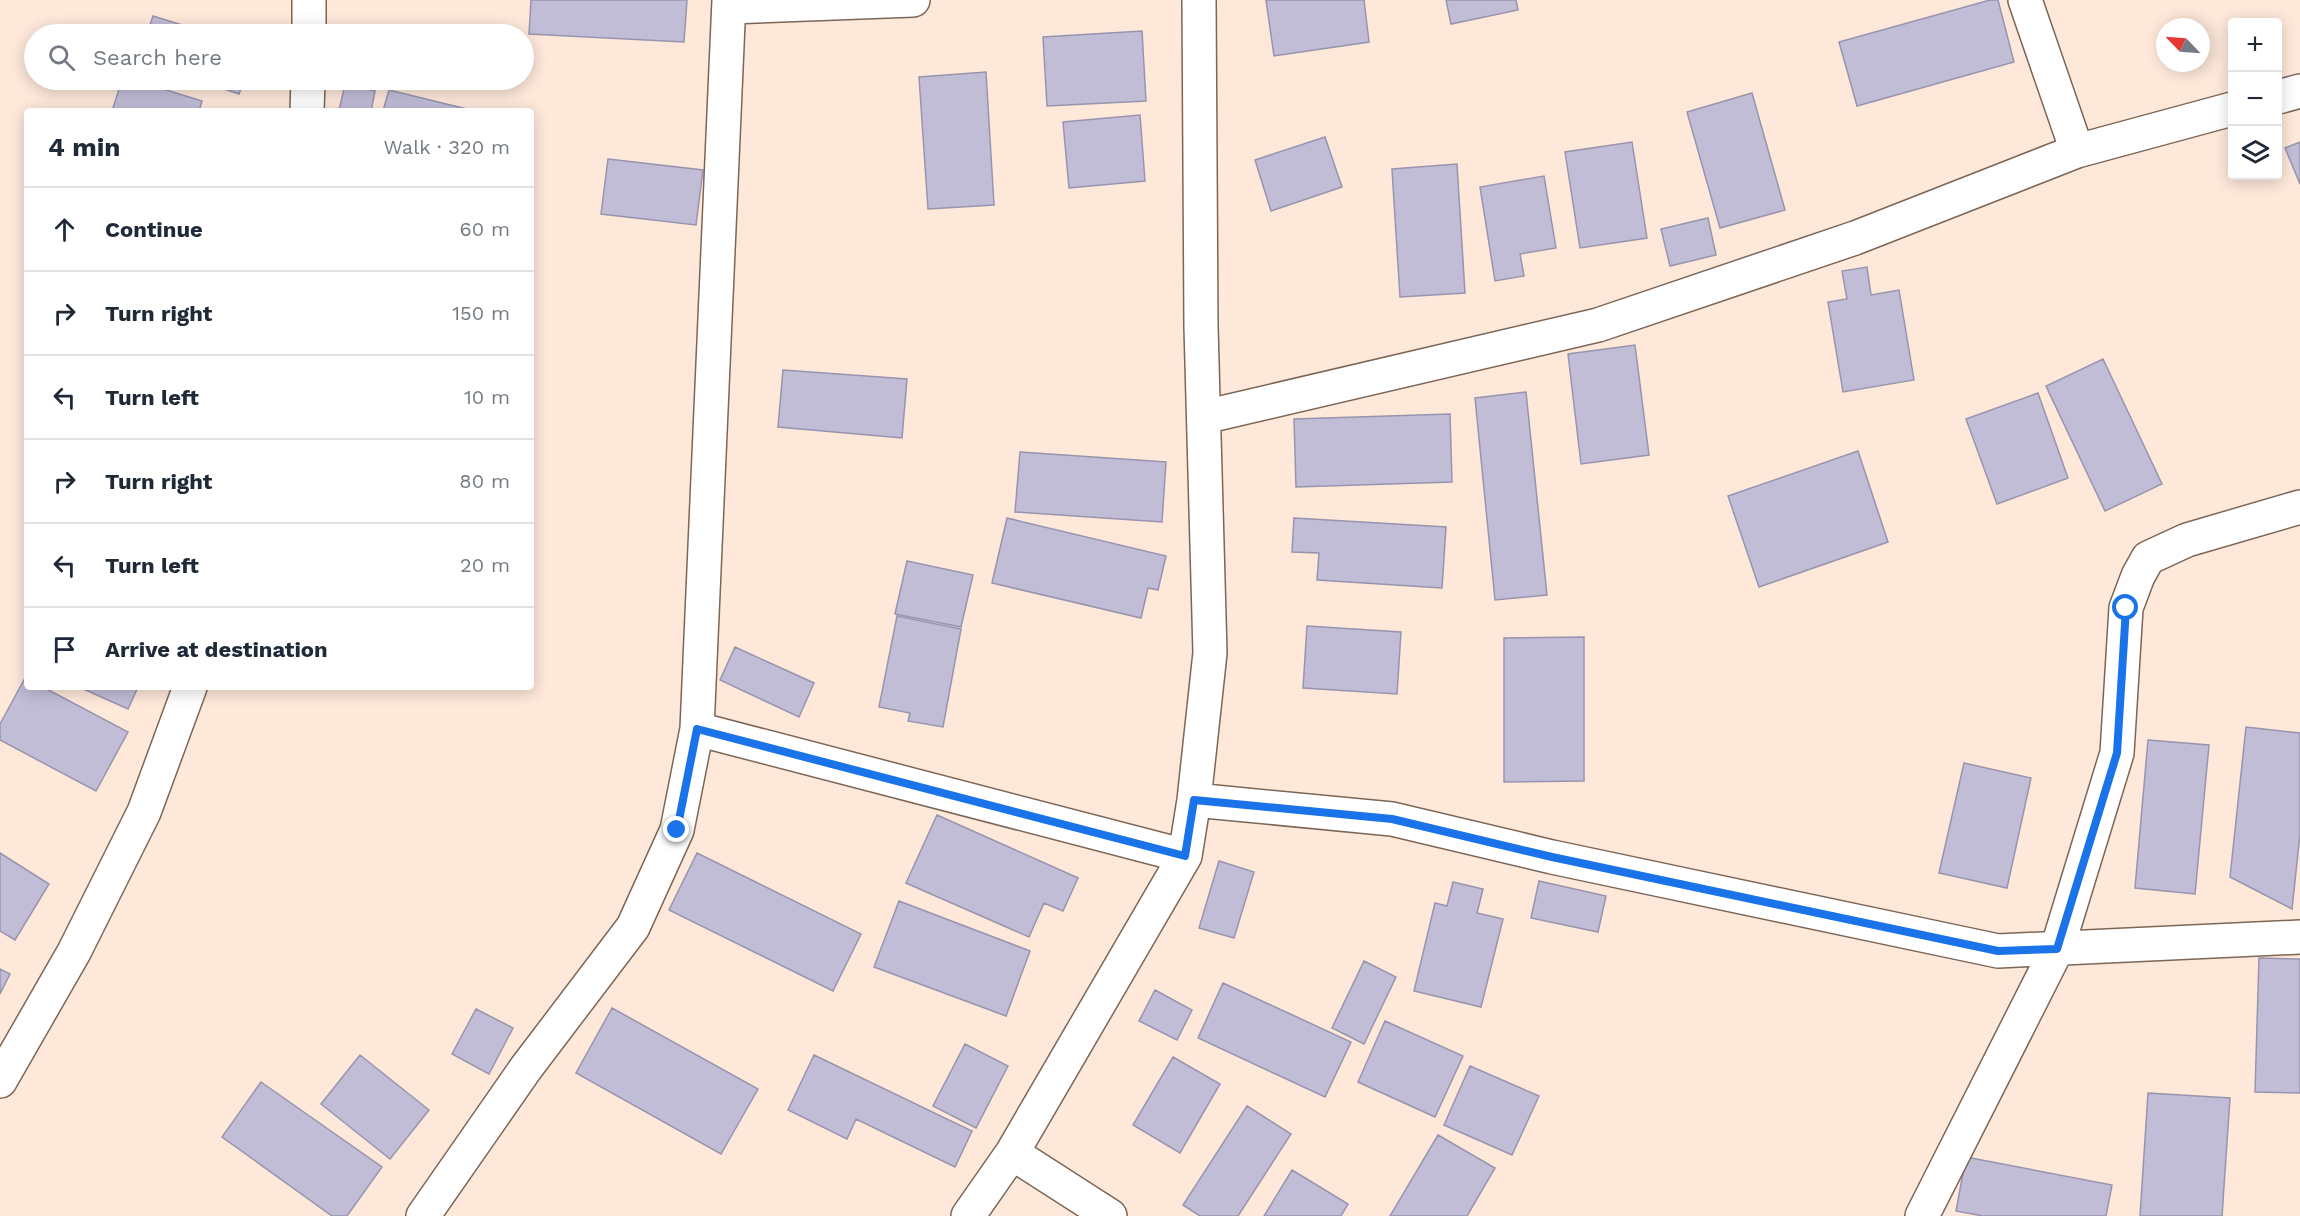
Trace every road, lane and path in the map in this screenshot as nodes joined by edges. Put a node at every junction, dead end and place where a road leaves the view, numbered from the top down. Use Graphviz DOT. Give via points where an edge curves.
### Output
graph roads {
  1 [pos="309,0"];
  2 [pos="913,0"];
  3 [pos="1199,0"];
  4 [pos="2025,0"];
  5 [pos="729,3"];
  6 [pos="309,24"];
  7 [pos="308,90"];
  8 [pos="2300,90"];
  9 [pos="2282,95"];
  10 [pos="307,108"];
  11 [pos="2228,110"];
  12 [pos="2077,152"];
  13 [pos="1203,417"];
  14 [pos="2300,507"];
  15 [pos="189,690"];
  16 [pos="697,729"];
  17 [pos="1194,800"];
  18 [pos="1185,856"];
  19 [pos="2300,937"];
  20 [pos="2057,949"];
  21 [pos="0,1081"];
  22 [pos="1012,1153"];
  23 [pos="423,1216"];
  24 [pos="968,1216"];
  25 [pos="1110,1216"];
  26 [pos="1922,1216"];
  1 -- 6 [label="street"];
  2 -- 5 [label="street"];
  3 -- 13 [label="street"];
  4 -- 12 [label="street"];
  5 -- 16 [label="street"];
  7 -- 10 [label="street"];
  8 -- 9 [label="street"];
  11 -- 12 [label="street"];
  12 -- 13 [label="street" via="1855,238 1598,324"];
  13 -- 17 [label="street" via="1210,653"];
  14 -- 20 [label="street" via="2187,540 2148,558 2126,608 2117,753"];
  15 -- 21 [label="street" via="144,812 74,952"];
  16 -- 18 [label="street"];
  16 -- 23 [label="street" via="677,830 633,927 526,1068"];
  17 -- 18 [label="street"];
  17 -- 20 [label="street" via="1392,819 1552,857 1998,951"];
  18 -- 22 [label="street"];
  19 -- 20 [label="street"];
  20 -- 26 [label="street"];
  22 -- 24 [label="street"];
  22 -- 25 [label="street"];
}
